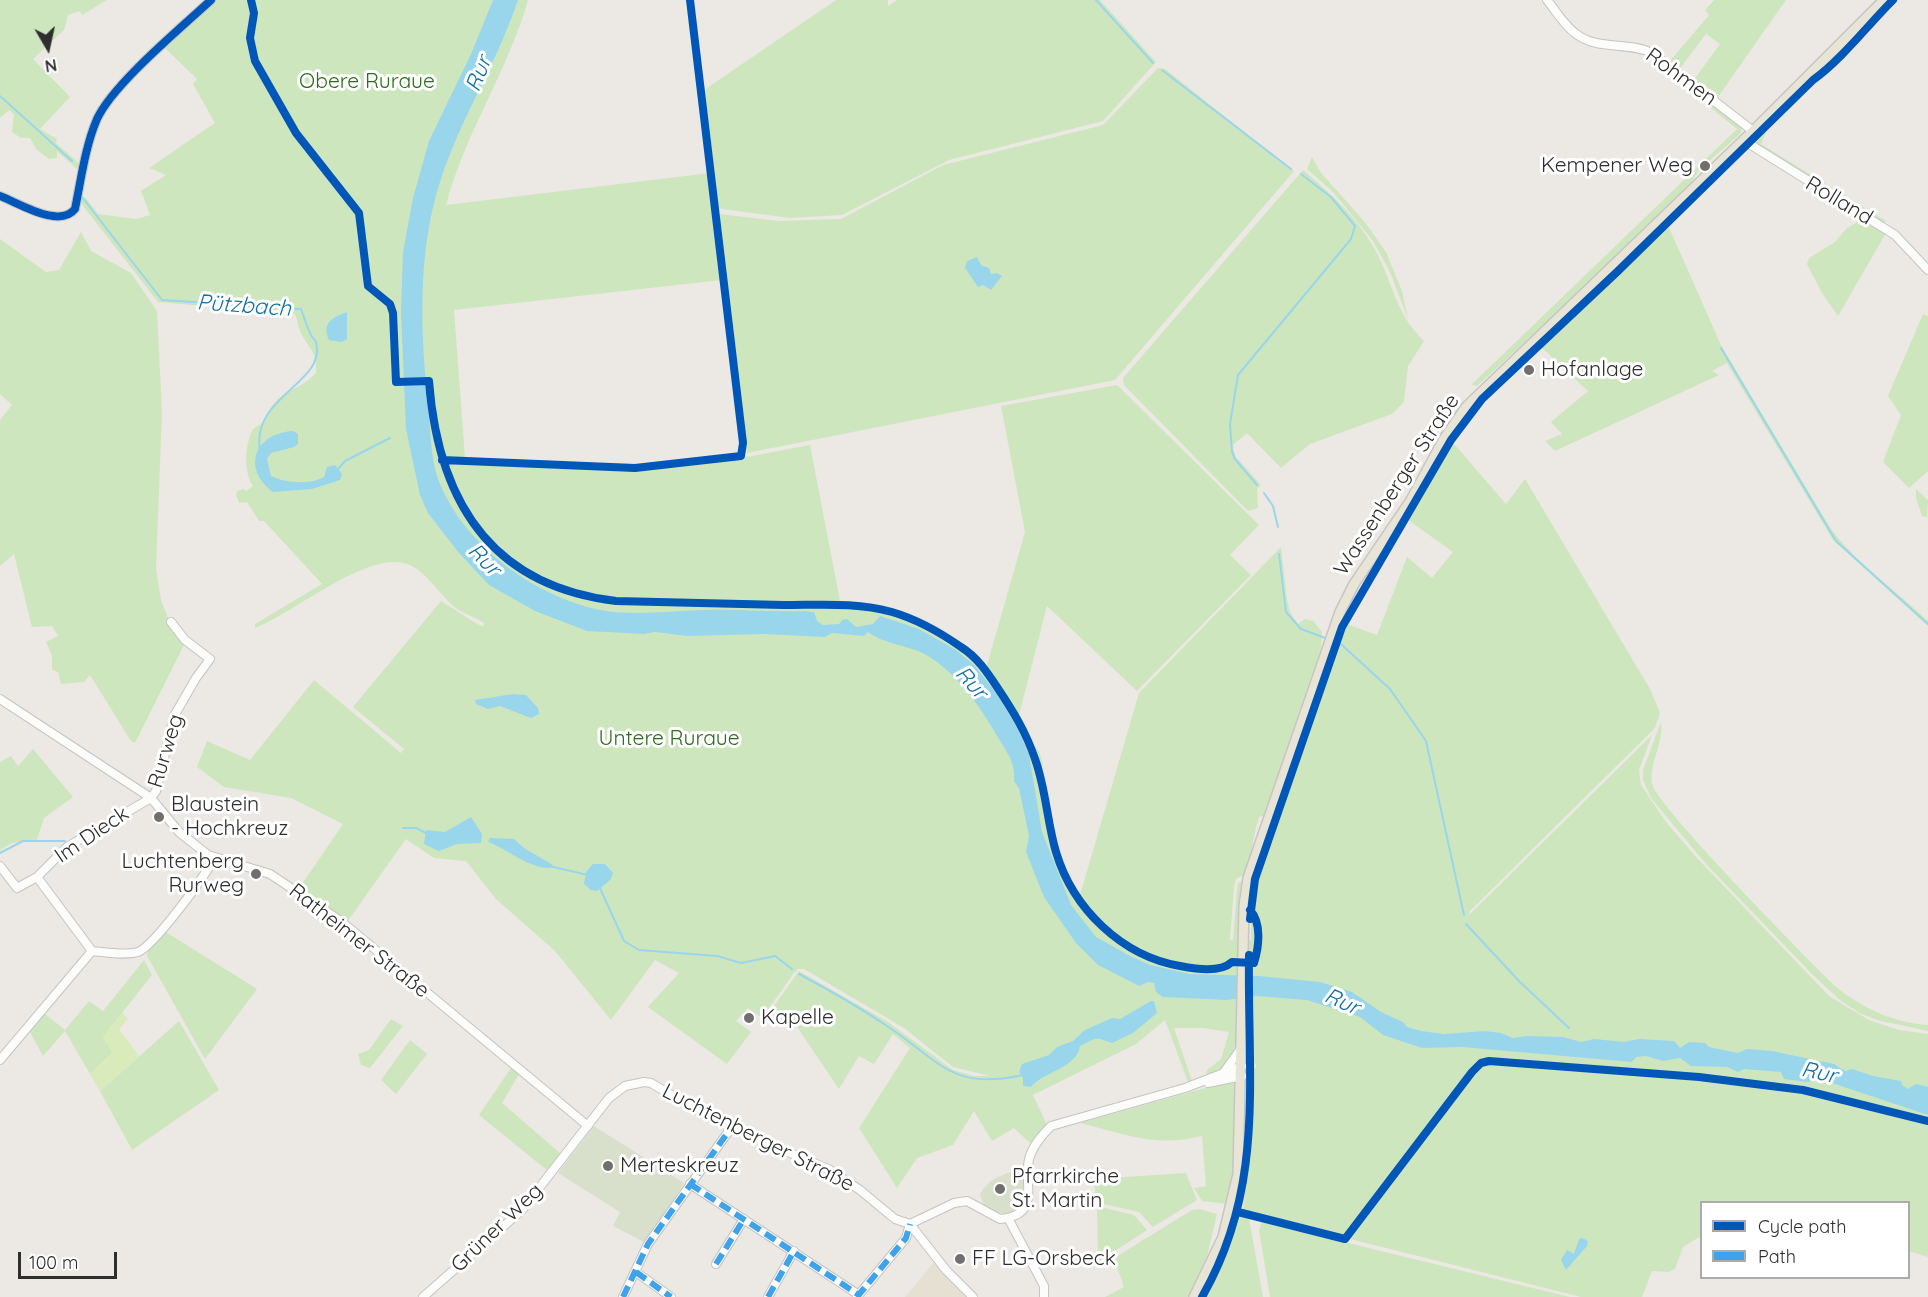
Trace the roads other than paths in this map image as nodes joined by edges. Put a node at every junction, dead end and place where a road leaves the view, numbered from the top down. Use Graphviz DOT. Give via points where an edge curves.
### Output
graph roads {
  1 [pos="211,0"];
  2 [pos="1547,0"];
  3 [pos="1884,0"];
  4 [pos="1753,131"];
  5 [pos="1743,140"];
  6 [pos="0,196"];
  7 [pos="1928,270"];
  8 [pos="171,622"];
  9 [pos="0,699"];
  10 [pos="151,798"];
  11 [pos="213,858"];
  12 [pos="0,866"];
  13 [pos="37,877"];
  14 [pos="92,951"];
  15 [pos="1242,1046"];
  16 [pos="0,1060"];
  17 [pos="1242,1071"];
  18 [pos="1222,1074"];
  19 [pos="1201,1083"];
  20 [pos="588,1126"];
  21 [pos="731,1128"];
  22 [pos="690,1184"];
  23 [pos="1008,1218"];
  24 [pos="744,1219"];
  25 [pos="910,1224"];
  26 [pos="794,1251"];
  27 [pos="716,1264"];
  28 [pos="636,1272"];
  29 [pos="858,1296"];
  30 [pos="423,1297"];
  31 [pos="623,1297"];
  32 [pos="671,1297"];
  33 [pos="768,1297"];
  34 [pos="974,1297"];
  35 [pos="1044,1297"];
  36 [pos="1194,1297"];
  1 -- 6 [label="street" via="150,57 102,110 92,131 72,214 56,217"];
  2 -- 4 [label="street, Rohmen" via="1574,33 1596,43 1640,47 1652,53"];
  3 -- 4 [label="main road, Wassenberger Straße"];
  4 -- 5 [label="main road, Wassenberger Straße"];
  5 -- 7 [label="street, Rolland" via="1895,236"];
  5 -- 15 [label="main road, Wassenberger Straße" via="1467,407 1354,584 1332,634 1248,878"];
  8 -- 10 [label="street, Rurweg" via="185,640 210,659 174,716 159,785"];
  9 -- 10 [label="street, Ratheimer Straße"];
  10 -- 11 [label="street, Ratheimer Straße" via="179,832"];
  10 -- 13 [label="street, Im Dieck" via="67,847"];
  11 -- 14 [label="street" via="192,892 146,947 135,953"];
  11 -- 20 [label="street, Ratheimer Straße" via="270,874 342,922"];
  12 -- 13 [label="street, Im Dieck" via="17,888"];
  13 -- 14 [label="street, Im Dieck"];
  14 -- 16 [label="street"];
  15 -- 17 [label="main road, Wassenberger Straße"];
  15 -- 18 [label="street"];
  17 -- 18 [label="street"];
  17 -- 19 [label="street"];
  17 -- 36 [label="main road, Wassenberger Straße" via="1239,1165 1232,1210 1215,1259"];
  18 -- 19 [label="street"];
  19 -- 23 [label="street" via="1051,1126 1036,1143 1028,1165 1028,1201"];
  20 -- 21 [label="street, Luchtenberger Straße" via="616,1092 644,1082 663,1088"];
  20 -- 30 [label="street, Grüner Weg" via="522,1210"];
  21 -- 22 [label="street"];
  21 -- 25 [label="street, Luchtenberger Straße" via="830,1170 895,1219"];
  22 -- 24 [label="street"];
  22 -- 28 [label="street" via="648,1244"];
  23 -- 25 [label="street" via="992,1216 967,1201 954,1203"];
  23 -- 35 [label="street" via="1044,1286"];
  24 -- 26 [label="street"];
  24 -- 27 [label="street"];
  25 -- 29 [label="street" via="906,1238"];
  25 -- 34 [label="street, Luchtenberger Straße" via="940,1263"];
  26 -- 29 [label="street"];
  26 -- 33 [label="street"];
  28 -- 31 [label="street"];
  28 -- 32 [label="street"];
}
